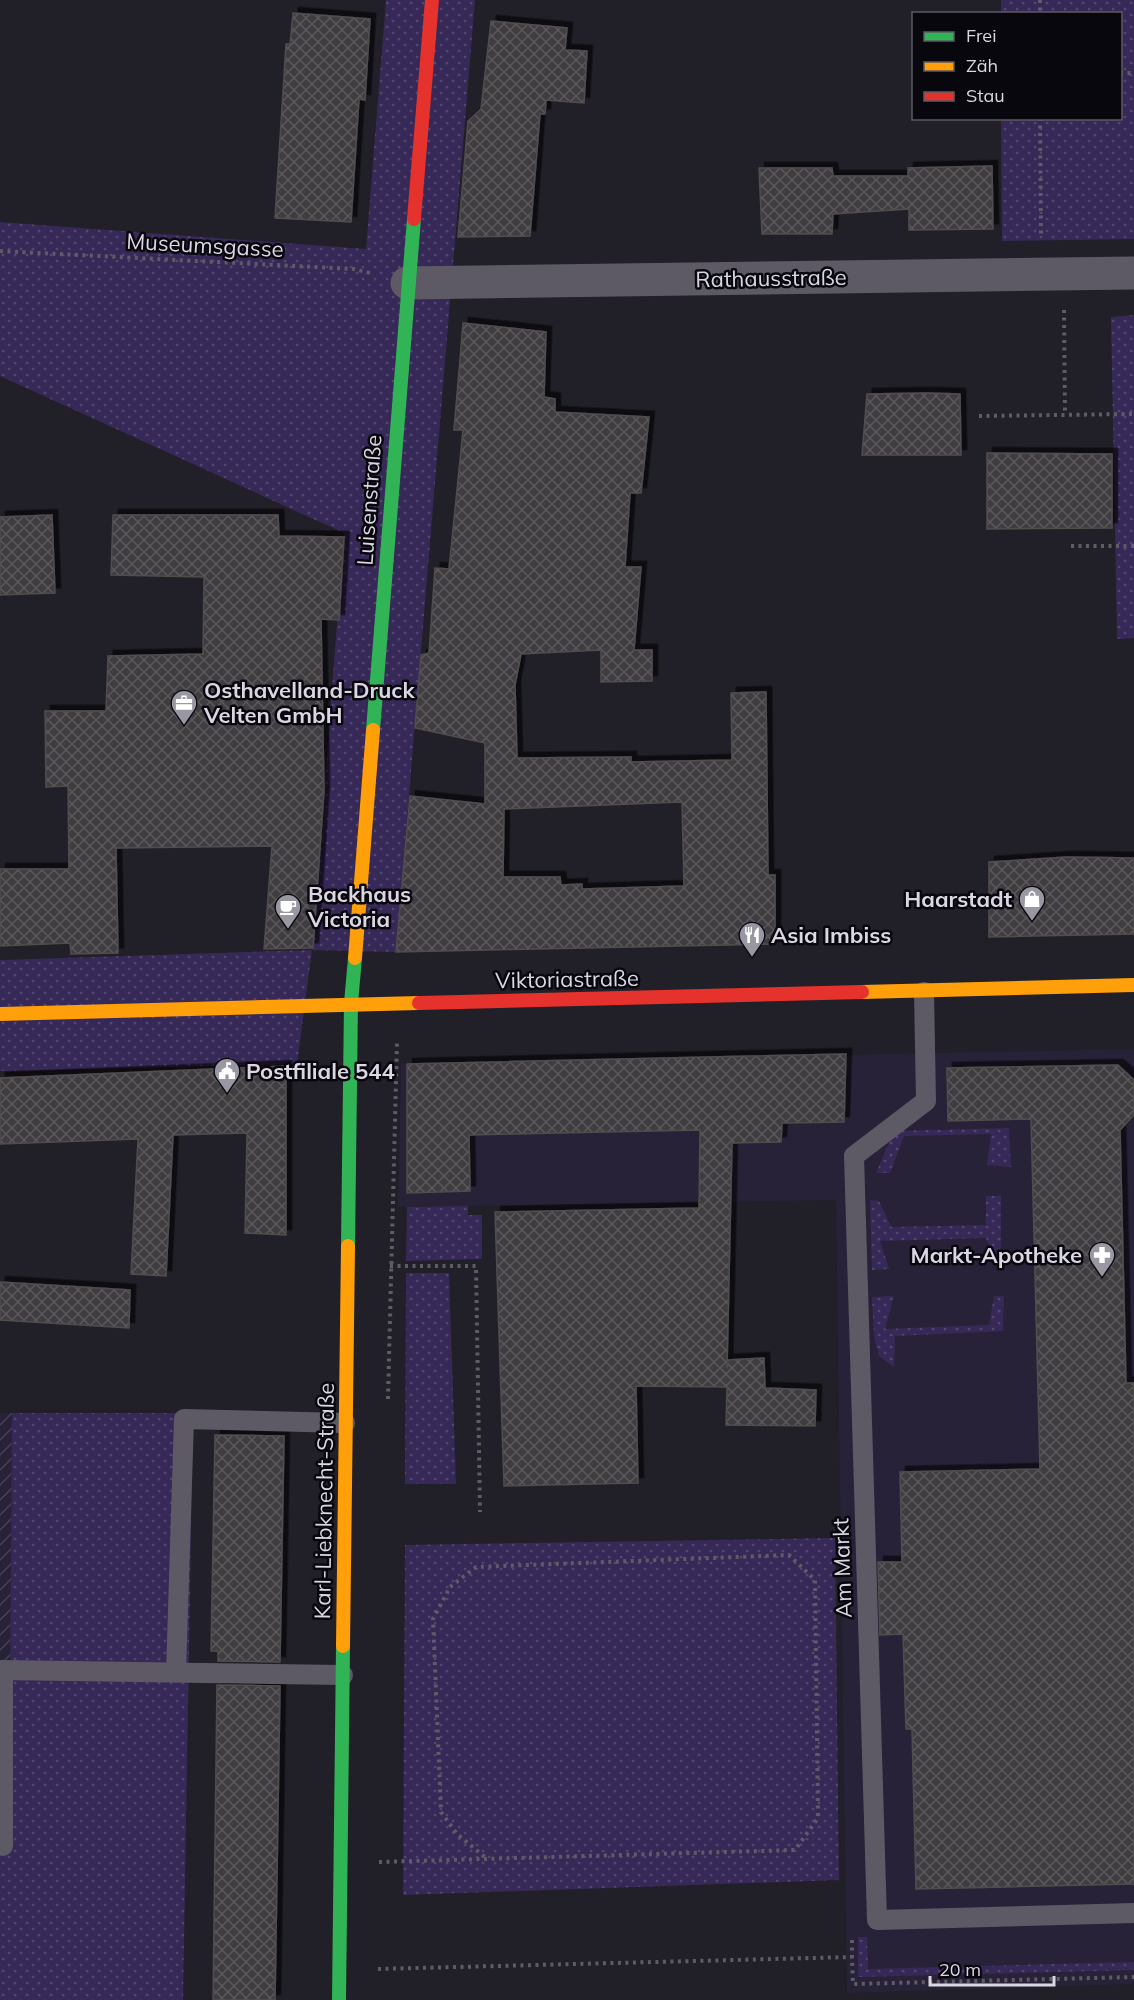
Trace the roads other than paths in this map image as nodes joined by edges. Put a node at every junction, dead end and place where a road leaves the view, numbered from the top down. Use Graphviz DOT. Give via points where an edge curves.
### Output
graph roads {
  1 [pos="432,0"];
  2 [pos="1134,273"];
  3 [pos="407,283"];
  4 [pos="1134,985"];
  5 [pos="924,992"];
  6 [pos="351,1003"];
  7 [pos="0,1014"];
  8 [pos="345,1423"];
  9 [pos="2,1670"];
  10 [pos="176,1673"];
  11 [pos="343,1675"];
  12 [pos="3,1846"];
  13 [pos="1134,1913"];
  14 [pos="339,2000"];
  1 -- 3 [label="street, Luisenstraße"];
  2 -- 3 [label="street, Rathausstraße"];
  3 -- 6 [label="street, Luisenstraße"];
  4 -- 5 [label="street, Viktoriastraße"];
  5 -- 6 [label="street, Viktoriastraße"];
  5 -- 13 [label="lane, Am Markt" via="926,1101 854,1156 877,1920"];
  6 -- 7 [label="street, Viktoriastraße"];
  6 -- 8 [label="street, Karl-Liebknecht-Straße"];
  8 -- 10 [label="lane" via="184,1419"];
  8 -- 11 [label="street, Karl-Liebknecht-Straße"];
  9 -- 10 [label="lane"];
  9 -- 12 [label="lane"];
  10 -- 11 [label="lane"];
  11 -- 14 [label="street, Karl-Liebknecht-Straße"];
}
